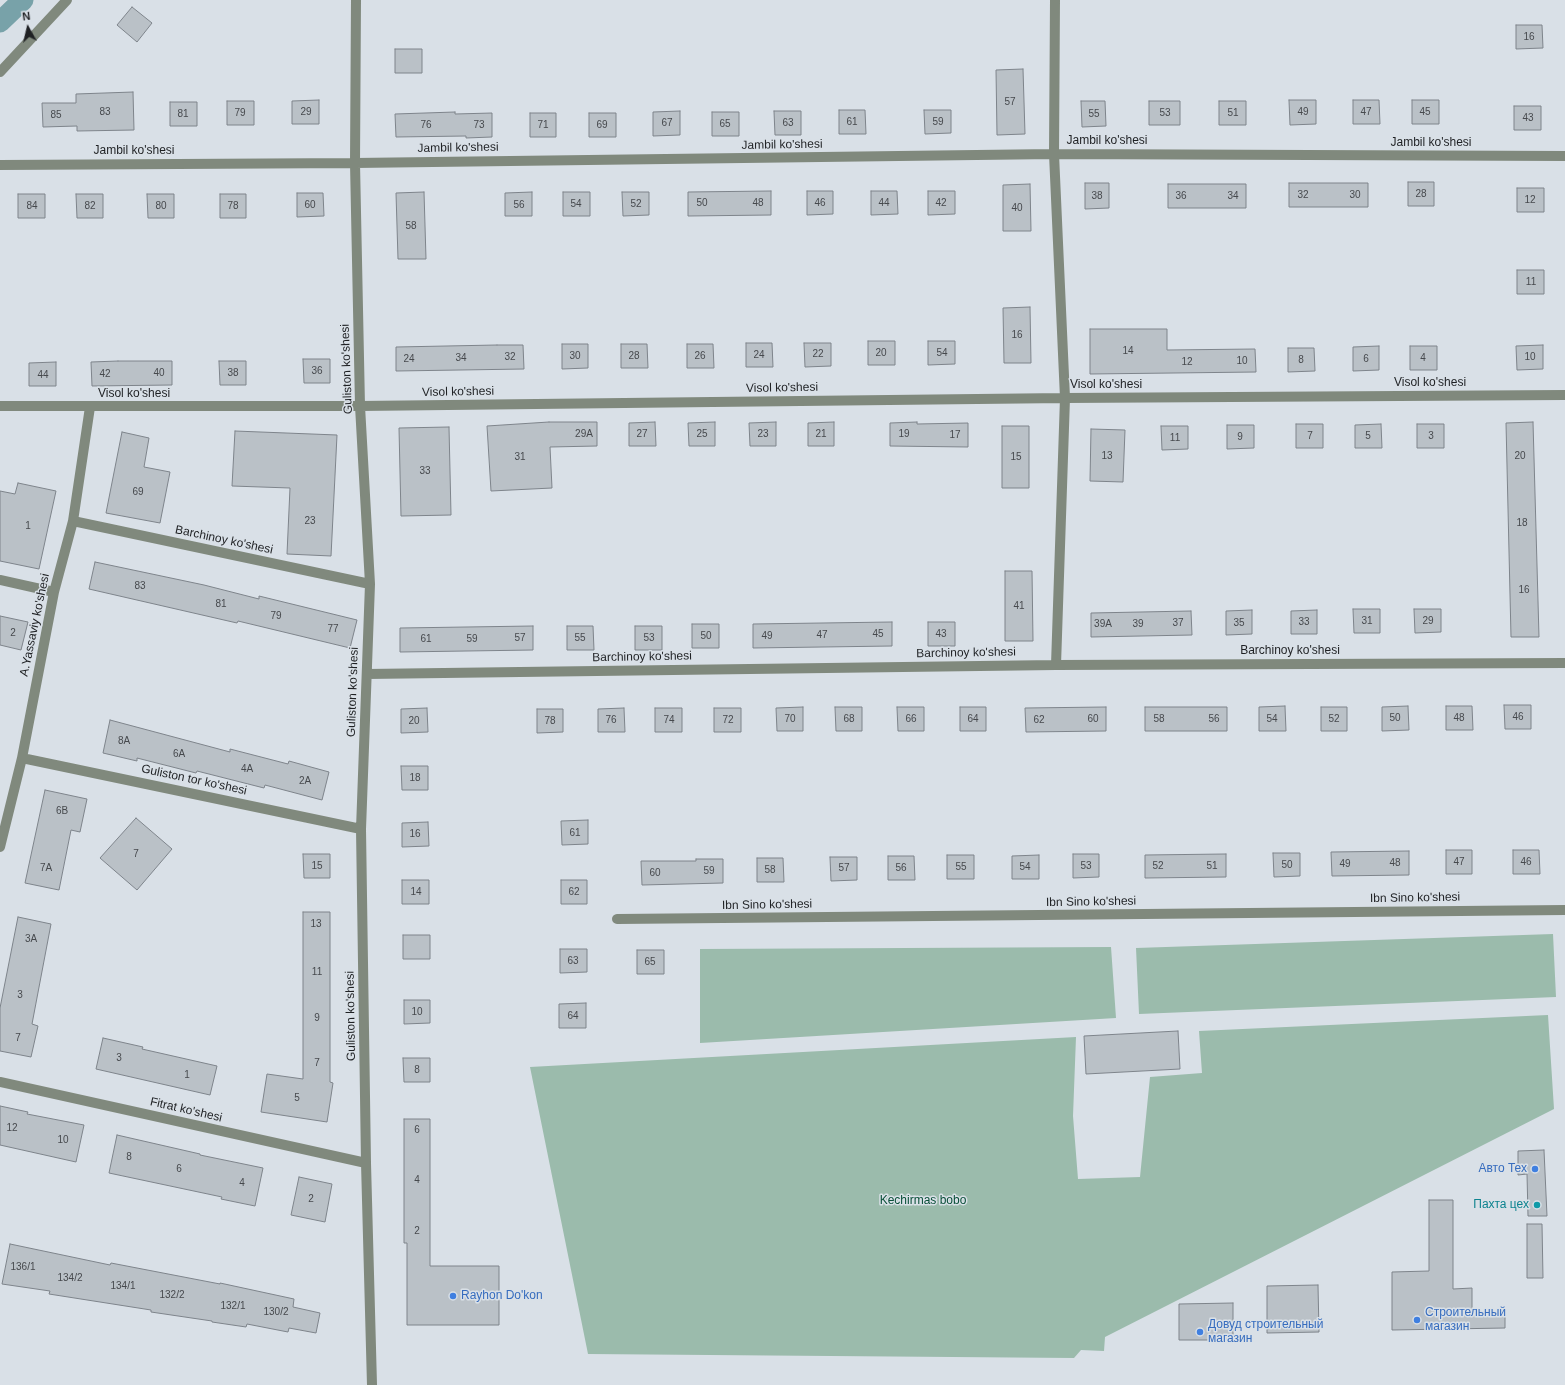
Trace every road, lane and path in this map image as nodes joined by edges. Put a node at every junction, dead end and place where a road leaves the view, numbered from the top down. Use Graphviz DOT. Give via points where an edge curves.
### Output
graph roads {
  1 [pos="67,0"];
  2 [pos="356,0"];
  3 [pos="1055,0"];
  4 [pos="0,72"];
  5 [pos="1054,154"];
  6 [pos="1565,156"];
  7 [pos="355,163"];
  8 [pos="0,165"];
  9 [pos="1565,395"];
  10 [pos="1064,398"];
  11 [pos="0,406"];
  12 [pos="360,406"];
  13 [pos="90,407"];
  14 [pos="73,521"];
  15 [pos="0,580"];
  16 [pos="370,584"];
  17 [pos="54,592"];
  18 [pos="1565,663"];
  19 [pos="1056,665"];
  20 [pos="368,674"];
  21 [pos="22,758"];
  22 [pos="360,829"];
  23 [pos="1,836"];
  24 [pos="0,847"];
  25 [pos="1565,910"];
  26 [pos="617,919"];
  27 [pos="0,1082"];
  28 [pos="366,1164"];
  29 [pos="372,1385"];
  1 -- 4 [label="street"];
  2 -- 7 [label="street, Guliston ko'shesi"];
  3 -- 5 [label="street"];
  5 -- 6 [label="street, Jambil ko'shesi"];
  5 -- 7 [label="street, Jambil ko'shesi"];
  5 -- 10 [label="street"];
  7 -- 8 [label="street, Jambil ko'shesi"];
  7 -- 12 [label="street, Guliston ko'shesi"];
  9 -- 10 [label="street, Visol ko'shesi"];
  10 -- 12 [label="street, Visol ko'shesi"];
  10 -- 19 [label="street"];
  11 -- 13 [label="street, Visol ko'shesi"];
  12 -- 13 [label="street, Visol ko'shesi"];
  12 -- 16 [label="street, Guliston ko'shesi"];
  13 -- 14 [label="street, A.Yassaviy ko'shesi"];
  14 -- 16 [label="street, Barchinoy ko'shesi"];
  14 -- 17 [label="street, A.Yassaviy ko'shesi"];
  15 -- 17 [label="street"];
  16 -- 20 [label="street, Guliston ko'shesi"];
  17 -- 21 [label="street, A.Yassaviy ko'shesi"];
  18 -- 19 [label="street, Barchinoy ko'shesi"];
  19 -- 20 [label="street, Barchinoy ko'shesi"];
  20 -- 22 [label="street, Guliston ko'shesi"];
  21 -- 22 [label="street, Guliston tor ko'shesi"];
  21 -- 23 [label="street, A.Yassaviy ko'shesi"];
  22 -- 28 [label="street, Guliston ko'shesi"];
  23 -- 24 [label="street, A.Yassaviy ko'shesi"];
  25 -- 26 [label="street, Ibn Sino ko'shesi"];
  27 -- 28 [label="street, Fitrat ko'shesi"];
  28 -- 29 [label="street, Guliston ko'shesi"];
}
